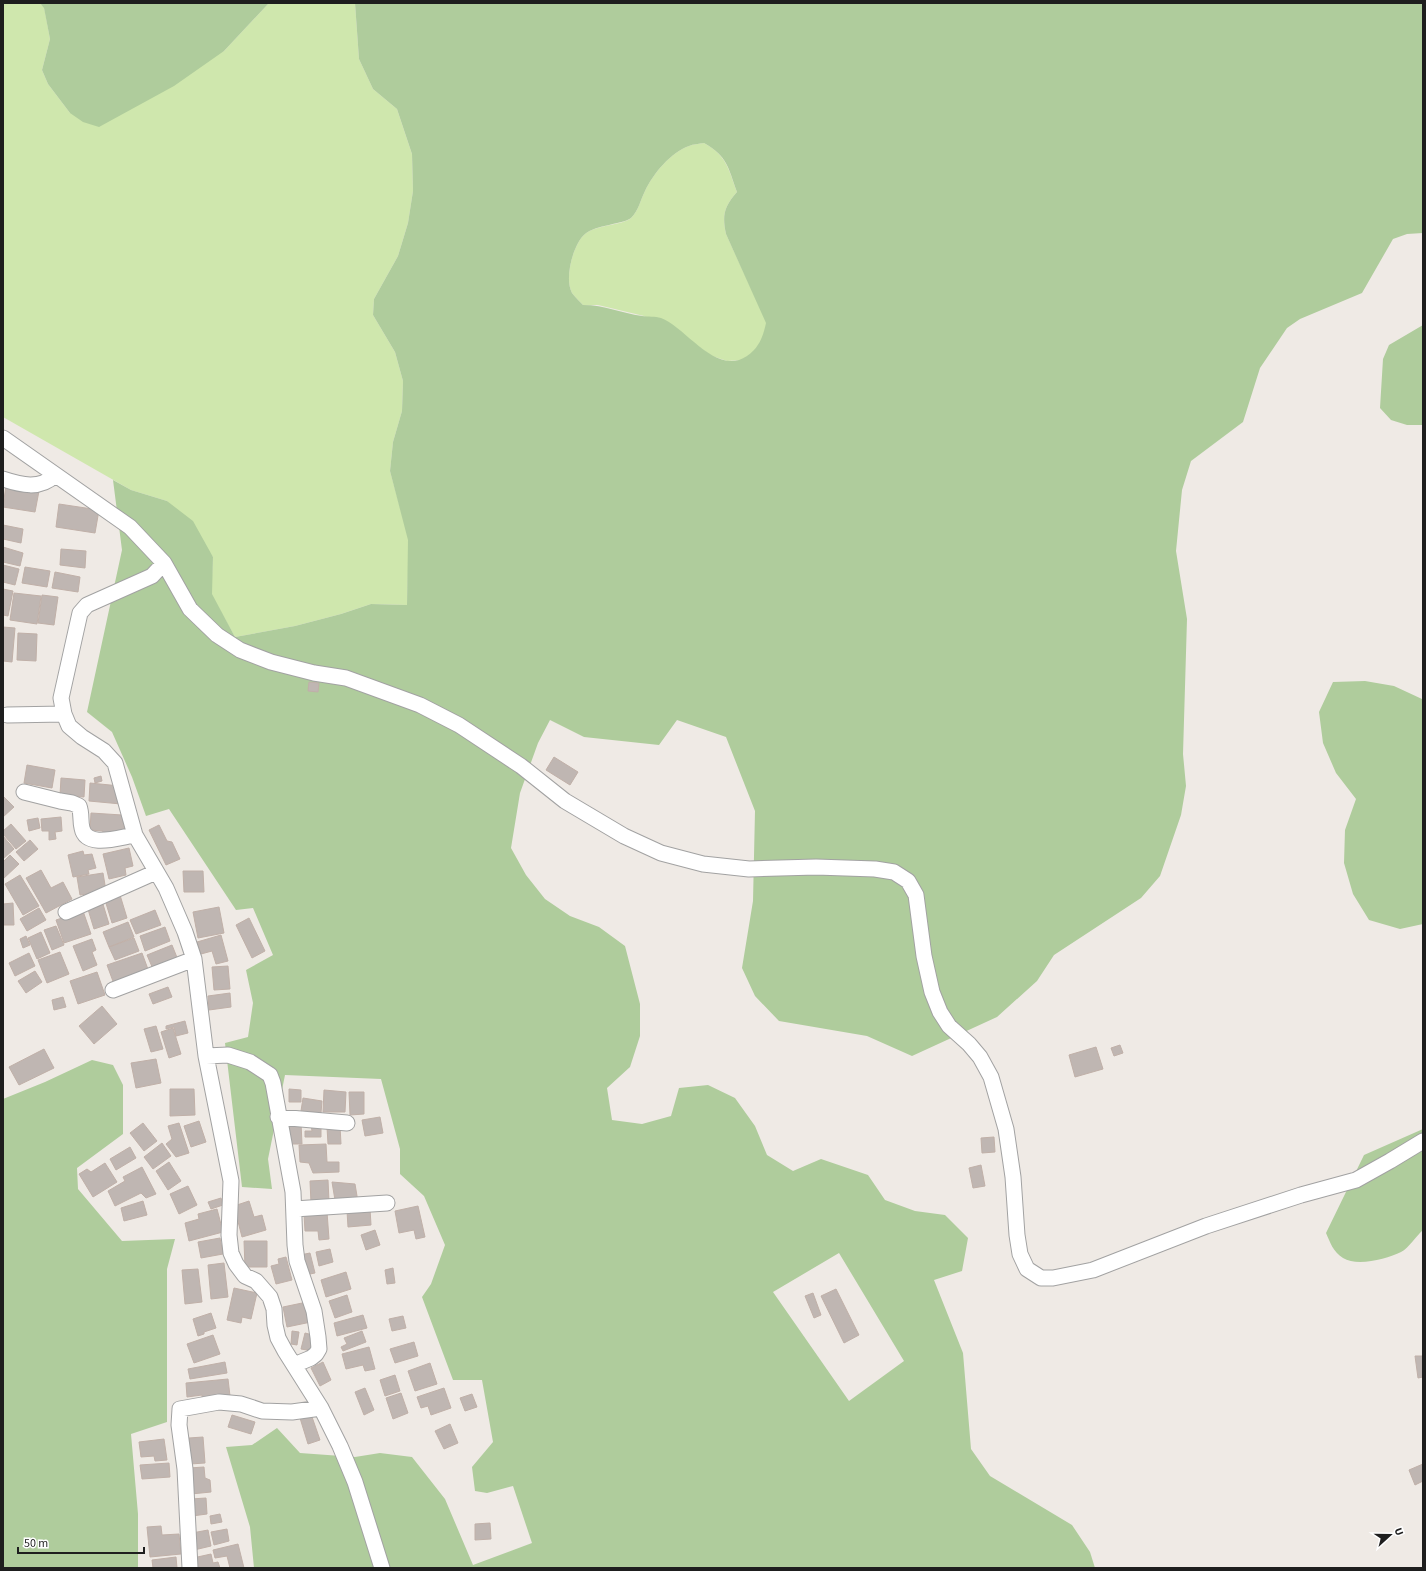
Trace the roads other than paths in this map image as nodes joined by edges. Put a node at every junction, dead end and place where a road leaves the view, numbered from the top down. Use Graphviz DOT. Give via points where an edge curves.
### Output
graph roads {
  1 [pos="3,438"];
  2 [pos="55,474"];
  3 [pos="3,479"];
  4 [pos="164,563"];
  5 [pos="64,714"];
  6 [pos="7,715"];
  7 [pos="24,792"];
  8 [pos="135,835"];
  9 [pos="156,872"];
  10 [pos="66,912"];
  11 [pos="194,959"];
  12 [pos="113,990"];
  13 [pos="206,1056"];
  14 [pos="278,1117"];
  15 [pos="347,1123"];
  16 [pos="1423,1141"];
  17 [pos="387,1203"];
  18 [pos="294,1209"];
  19 [pos="294,1365"];
  20 [pos="320,1408"];
  21 [pos="190,1568"];
  22 [pos="382,1568"];
  1 -- 2 [label="street"];
  2 -- 3 [label="street" via="50,480 32,486"];
  2 -- 4 [label="street" via="130,527"];
  4 -- 5 [label="street" via="152,576 88,605 80,613 61,698"];
  4 -- 16 [label="street" via="190,609 217,635 240,650 271,662 346,678 420,705 459,725 521,766 565,801 624,836 661,853 703,864 749,869 876,869 894,872 908,880 916,895 924,956 932,992 940,1012 949,1026 980,1057 991,1077 1006,1129 1020,1254 1027,1269 1041,1278 1093,1270 1206,1226 1356,1180"];
  5 -- 6 [label="street"];
  5 -- 8 [label="street" via="69,726 104,751 115,763"];
  7 -- 8 [label="street" via="79,806 84,835 90,840"];
  8 -- 9 [label="street"];
  9 -- 10 [label="street"];
  9 -- 11 [label="street" via="166,888"];
  11 -- 12 [label="street"];
  11 -- 13 [label="street"];
  13 -- 14 [label="street" via="228,1055 250,1062 270,1075"];
  13 -- 19 [label="street" via="231,1181 231,1253 244,1276 256,1281 270,1297 278,1338"];
  14 -- 15 [label="street"];
  14 -- 18 [label="street"];
  17 -- 18 [label="street"];
  18 -- 19 [label="street" via="297,1261 314,1311 318,1349 312,1358"];
  19 -- 20 [label="street"];
  20 -- 21 [label="street" via="292,1412 262,1411 241,1404 219,1402 180,1409 178,1424 185,1469"];
  20 -- 22 [label="street" via="355,1482"];
}
